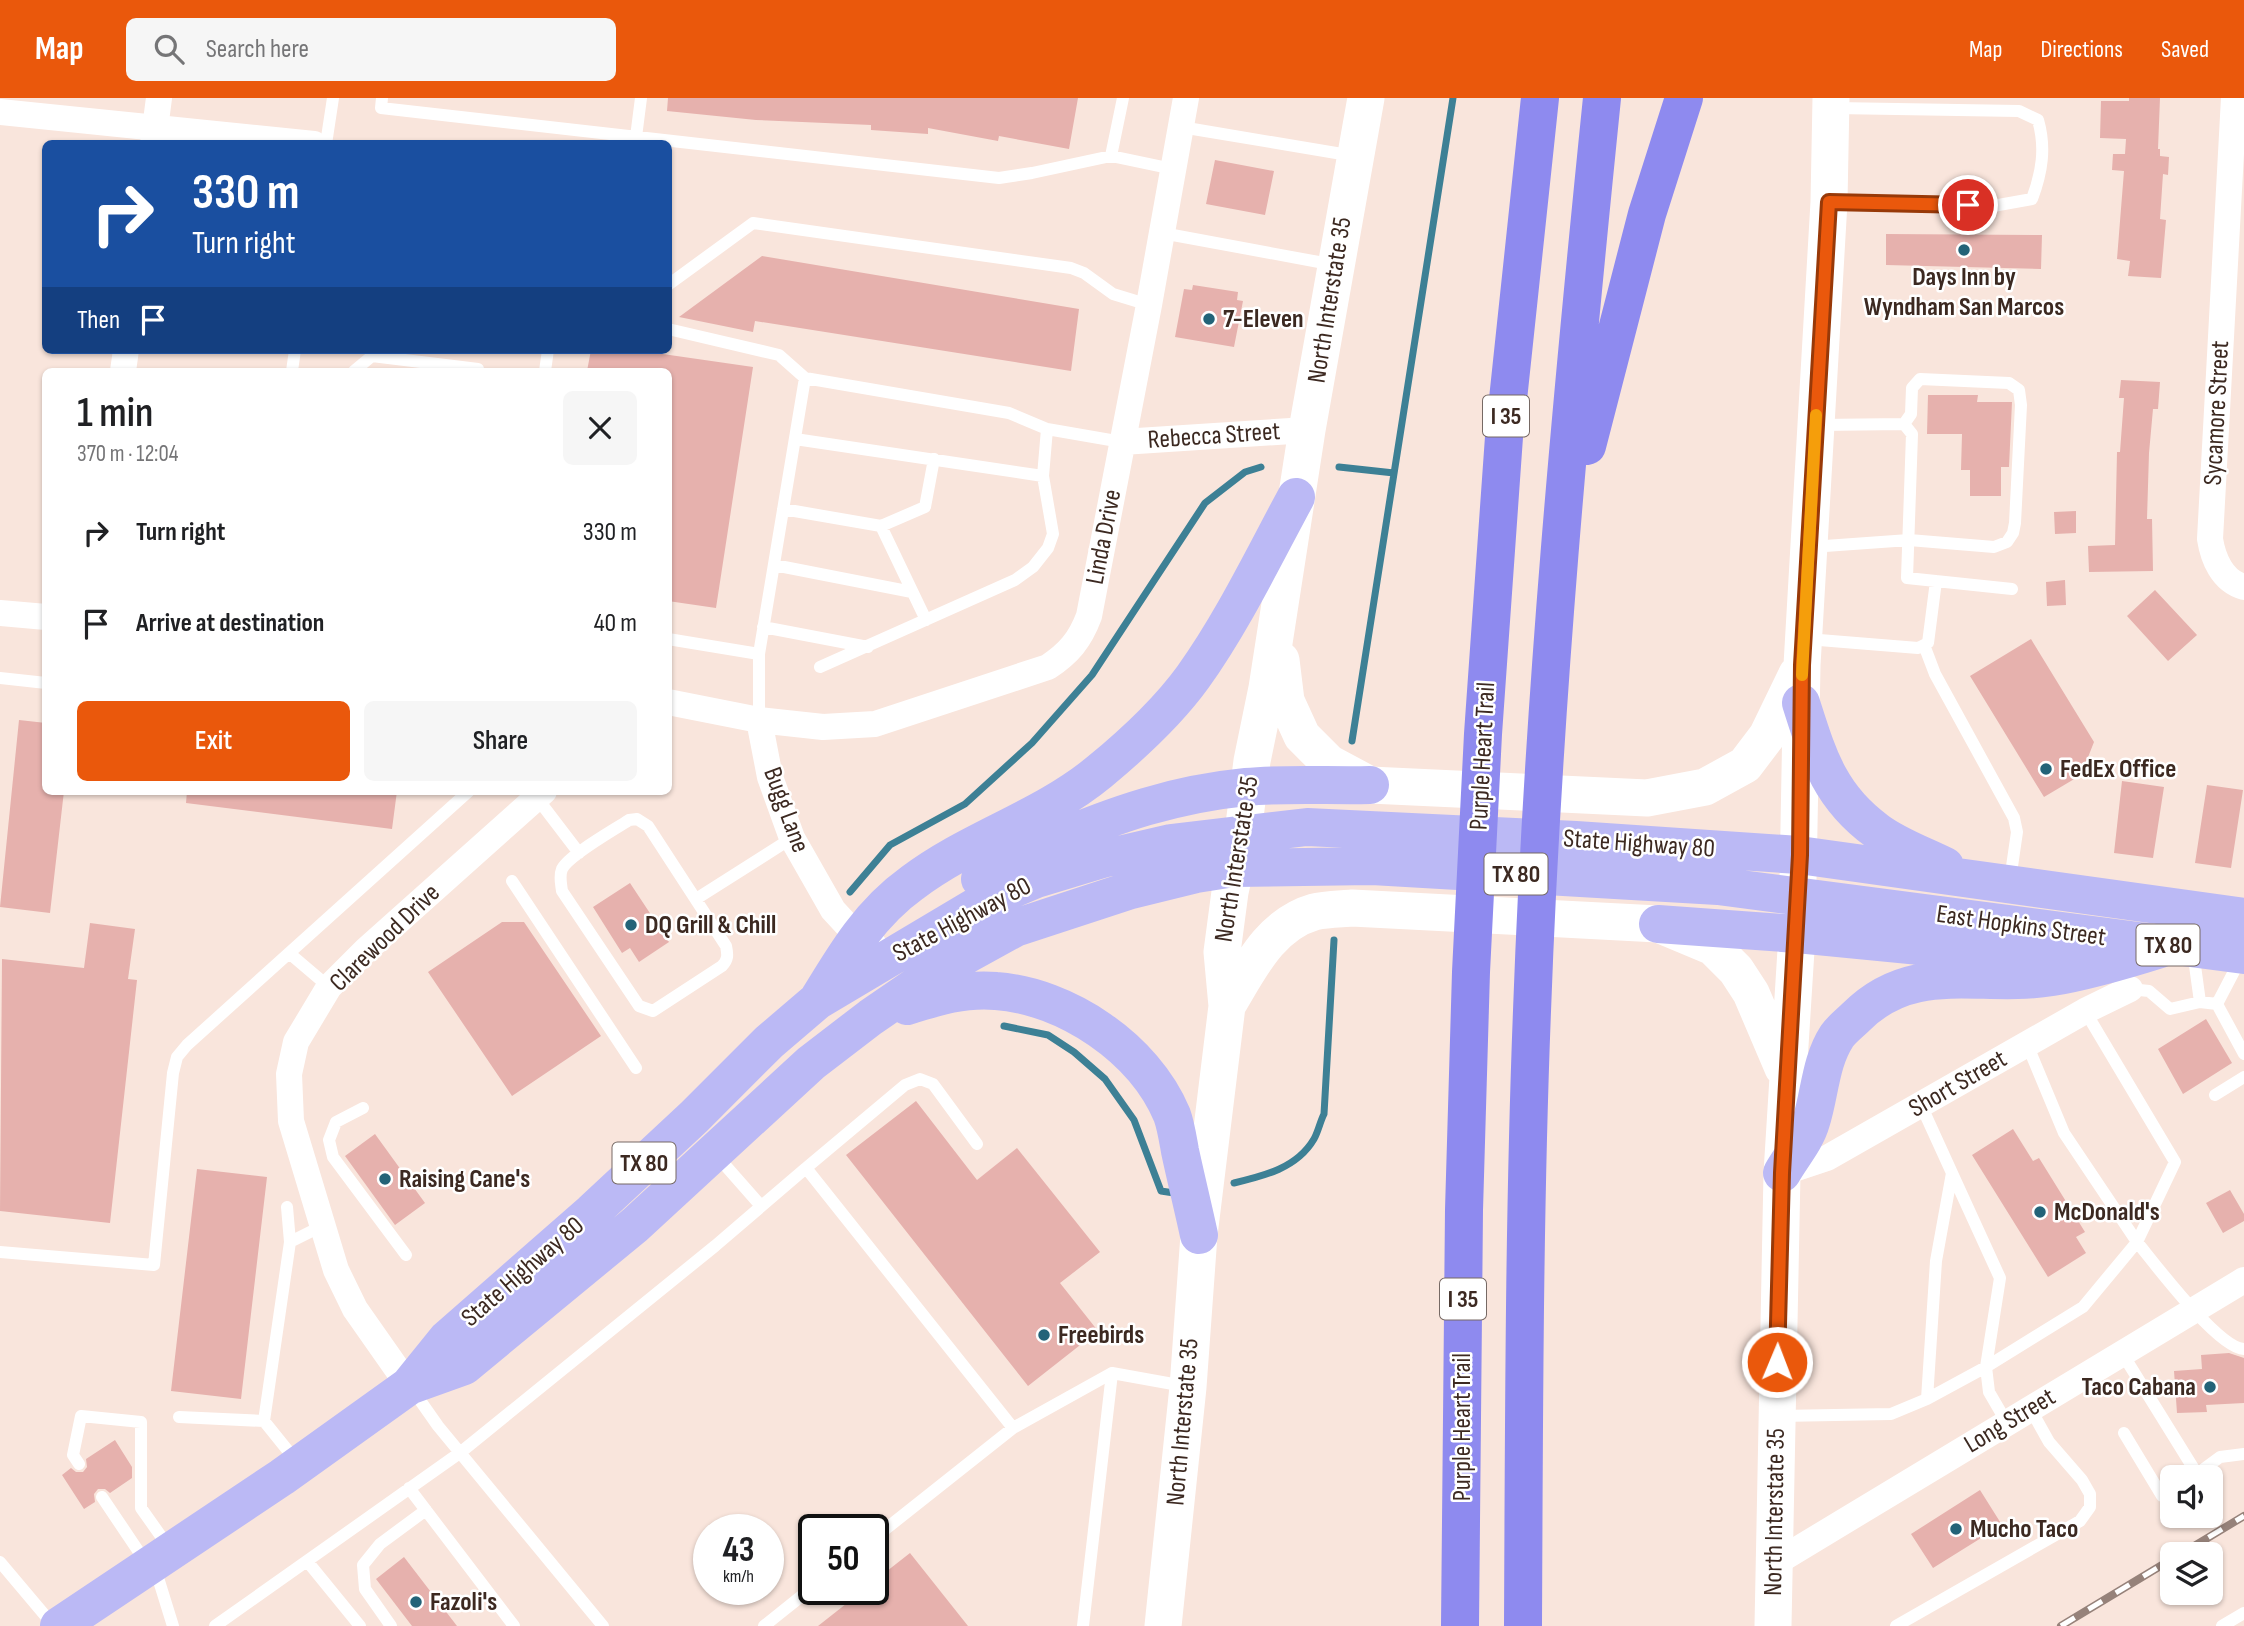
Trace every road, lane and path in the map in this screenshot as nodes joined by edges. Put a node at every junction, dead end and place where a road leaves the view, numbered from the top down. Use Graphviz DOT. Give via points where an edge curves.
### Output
graph roads {
  1 [pos="159,98"];
  2 [pos="332,98"];
  3 [pos="382,98"];
  4 [pos="641,98"];
  5 [pos="1123,98"];
  6 [pos="1186,98"];
  7 [pos="1366,98"];
  8 [pos="1540,98"];
  9 [pos="1602,98"];
  10 [pos="1684,98"];
  11 [pos="2234,98"];
  12 [pos="1831,103"];
  13 [pos="0,112"];
  14 [pos="1181,127"];
  15 [pos="154,135"];
  16 [pos="636,136"];
  17 [pos="243,140"];
  18 [pos="327,140"];
  19 [pos="671,140"];
  20 [pos="672,140"];
  21 [pos="1111,156"];
  22 [pos="1354,156"];
  23 [pos="1173,169"];
  24 [pos="1829,202"];
  25 [pos="1162,233"];
  26 [pos="1335,265"];
  27 [pos="672,282"];
  28 [pos="1149,305"];
  29 [pos="672,330"];
  30 [pos="371,354"];
  31 [pos="379,354"];
  32 [pos="357,368"];
  33 [pos="471,368"];
  34 [pos="805,378"];
  35 [pos="1904,424"];
  36 [pos="1815,425"];
  37 [pos="1047,429"];
  38 [pos="1307,430"];
  39 [pos="795,439"];
  40 [pos="1122,442"];
  41 [pos="933,459"];
  42 [pos="1043,476"];
  43 [pos="1296,497"];
  44 [pos="783,509"];
  45 [pos="881,526"];
  46 [pos="1909,540"];
  47 [pos="1810,547"];
  48 [pos="1558,556"];
  49 [pos="774,565"];
  50 [pos="1936,581"];
  51 [pos="2244,587"];
  52 [pos="2012,589"];
  53 [pos="912,592"];
  54 [pos="0,613"];
  55 [pos="42,617"];
  56 [pos="926,620"];
  57 [pos="1277,624"];
  58 [pos="763,627"];
  59 [pos="672,640"];
  60 [pos="1924,645"];
  61 [pos="868,647"];
  62 [pos="1803,652"];
  63 [pos="759,654"];
  64 [pos="820,667"];
  65 [pos="0,678"];
  66 [pos="42,683"];
  67 [pos="672,703"];
  68 [pos="1801,703"];
  69 [pos="759,720"];
  70 [pos="1370,785"];
  71 [pos="1249,787"];
  72 [pos="465,795"];
  73 [pos="541,795"];
  74 [pos="792,838"];
  75 [pos="1239,850"];
  76 [pos="579,853"];
  77 [pos="1800,855"];
  78 [pos="1972,880"];
  79 [pos="512,881"];
  80 [pos="2009,886"];
  81 [pos="1798,896"];
  82 [pos="696,899"];
  83 [pos="2244,917"];
  84 [pos="1658,924"];
  85 [pos="1797,934"];
  86 [pos="2091,935"];
  87 [pos="857,936"];
  88 [pos="2244,936"];
  89 [pos="2183,946"];
  90 [pos="289,953"];
  91 [pos="2244,955"];
  92 [pos="892,957"];
  93 [pos="329,987"];
  94 [pos="2130,989"];
  95 [pos="817,1001"];
  96 [pos="2200,1002"];
  97 [pos="2217,1004"];
  98 [pos="1227,1006"];
  99 [pos="2085,1011"];
  100 [pos="871,1017"];
  101 [pos="2027,1044"];
  102 [pos="2244,1054"];
  103 [pos="636,1068"];
  104 [pos="1786,1076"];
  105 [pos="2244,1077"];
  106 [pos="2215,1095"];
  107 [pos="1921,1105"];
  108 [pos="363,1108"];
  109 [pos="977,1144"];
  110 [pos="715,1153"];
  111 [pos="806,1168"];
  112 [pos="1782,1173"];
  113 [pos="1952,1173"];
  114 [pos="761,1206"];
  115 [pos="287,1207"];
  116 [pos="635,1225"];
  117 [pos="322,1227"];
  118 [pos="1199,1235"];
  119 [pos="290,1242"];
  120 [pos="2137,1242"];
  121 [pos="0,1252"];
  122 [pos="406,1255"];
  123 [pos="2244,1280"];
  124 [pos="2193,1309"];
  125 [pos="2244,1349"];
  126 [pos="2122,1353"];
  127 [pos="1986,1367"];
  128 [pos="1112,1373"];
  129 [pos="409,1386"];
  130 [pos="1188,1387"];
  131 [pos="1927,1399"];
  132 [pos="2030,1408"];
  133 [pos="1776,1416"];
  134 [pos="179,1417"];
  135 [pos="264,1420"];
  136 [pos="2007,1423"];
  137 [pos="1013,1427"];
  138 [pos="2124,1433"];
  139 [pos="461,1452"];
  140 [pos="2244,1454"];
  141 [pos="79,1464"];
  142 [pos="299,1465"];
  143 [pos="2188,1465"];
  144 [pos="2209,1465"];
  145 [pos="409,1488"];
  146 [pos="2160,1493"];
  147 [pos="102,1497"];
  148 [pos="426,1510"];
  149 [pos="889,1526"];
  150 [pos="158,1561"];
  151 [pos="307,1561"];
  152 [pos="0,1562"];
  153 [pos="1775,1563"];
  154 [pos="798,1599"];
  155 [pos="2244,1613"];
  156 [pos="68,1623"];
  157 [pos="173,1626"];
  158 [pos="215,1626"];
  159 [pos="360,1626"];
  160 [pos="391,1626"];
  161 [pos="514,1626"];
  162 [pos="603,1626"];
  163 [pos="764,1626"];
  164 [pos="1083,1626"];
  165 [pos="1163,1626"];
  166 [pos="1461,1626"];
  167 [pos="1523,1626"];
  168 [pos="1773,1626"];
  169 [pos="1896,1626"];
  170 [pos="2222,1626"];
  1 -- 15 [label="street"];
  2 -- 18 [label="lane"];
  3 -- 16 [label="lane" via="380,108"];
  4 -- 16 [label="lane"];
  5 -- 21 [label="lane"];
  6 -- 14 [label="street, Linda Drive"];
  7 -- 22 [label="main road, North Interstate 35"];
  8 -- 166 [label="highway, Purple Heart Trail / I 35" via="1504,437 1483,734 1464,1210"];
  9 -- 48 [label="highway, I 35"];
  10 -- 48 [label="highway" via="1647,214"];
  11 -- 51 [label="street, Sycamore Street" via="2210,539 2222,571"];
  12 -- 24 [label="main road, North Interstate 35"];
  12 -- 24 [label="lane" via="2019,111 2038,120 2043,137 2042,174 2032,200 1993,206"];
  13 -- 15 [label="street"];
  14 -- 22 [label="lane"];
  14 -- 23 [label="street, Linda Drive"];
  15 -- 17 [label="street"];
  16 -- 19 [label="lane"];
  20 -- 21 [label="lane" via="999,178"];
  21 -- 23 [label="lane"];
  22 -- 26 [label="main road, North Interstate 35"];
  23 -- 25 [label="street, Linda Drive"];
  24 -- 36 [label="main road, North Interstate 35"];
  25 -- 26 [label="lane"];
  25 -- 28 [label="street, Linda Drive"];
  26 -- 38 [label="main road, North Interstate 35"];
  27 -- 28 [label="lane" via="753,223 1071,268 1113,294"];
  28 -- 40 [label="street, Linda Drive"];
  29 -- 34 [label="lane" via="779,355"];
  30 -- 32 [label="lane"];
  31 -- 33 [label="lane"];
  34 -- 37 [label="lane" via="1009,413"];
  34 -- 39 [label="lane"];
  35 -- 36 [label="lane"];
  35 -- 46 [label="lane" via="1912,434"];
  35 -- 46 [label="lane" via="1911,414 1912,388 1920,379 2009,383 2019,390 2015,523 2007,542 1994,547"];
  36 -- 47 [label="main road, North Interstate 35"];
  37 -- 40 [label="lane"];
  37 -- 42 [label="lane"];
  38 -- 40 [label="street, Rebecca Street"];
  38 -- 43 [label="main road, North Interstate 35"];
  39 -- 41 [label="lane"];
  39 -- 44 [label="lane"];
  40 -- 69 [label="street, Linda Drive" via="1089,616 1067,655 1048,667 874,724 823,727"];
  41 -- 42 [label="lane"];
  41 -- 45 [label="lane" via="925,507"];
  42 -- 56 [label="lane" via="1053,534 1048,548 1015,580"];
  43 -- 57 [label="main road, North Interstate 35"];
  43 -- 87 [label="main road" via="1228,621 1192,678 1156,721 1063,798 912,882"];
  44 -- 45 [label="lane"];
  44 -- 49 [label="lane"];
  45 -- 53 [label="lane"];
  46 -- 47 [label="lane"];
  46 -- 50 [label="lane" via="1907,578"];
  47 -- 62 [label="main road, North Interstate 35"];
  48 -- 167 [label="highway, I 35" via="1545,747 1525,1223"];
  49 -- 53 [label="lane"];
  49 -- 58 [label="lane"];
  50 -- 52 [label="lane"];
  50 -- 60 [label="lane" via="1928,643"];
  53 -- 56 [label="lane"];
  54 -- 55 [label="street"];
  56 -- 61 [label="lane"];
  57 -- 70 [label="main road" via="1286,701 1302,736 1329,763"];
  57 -- 71 [label="main road, North Interstate 35"];
  58 -- 61 [label="lane"];
  58 -- 63 [label="lane"];
  59 -- 63 [label="lane"];
  60 -- 62 [label="lane"];
  60 -- 80 [label="lane" via="1935,674 2014,818 2017,832"];
  61 -- 64 [label="lane"];
  62 -- 68 [label="main road, North Interstate 35"];
  62 -- 70 [label="main road" via="1767,736 1745,765 1705,787 1647,798"];
  63 -- 69 [label="lane"];
  65 -- 66 [label="lane"];
  67 -- 69 [label="street"];
  68 -- 77 [label="main road, North Interstate 35"];
  68 -- 78 [label="main road" via="1818,759 1832,785 1855,811 1878,832"];
  69 -- 74 [label="street, Bugg Lane" via="770,777"];
  70 -- 71 [label="main road"];
  71 -- 75 [label="main road, North Interstate 35"];
  71 -- 92 [label="main road" via="1157,803 1033,850 949,899"];
  72 -- 90 [label="lane"];
  73 -- 76 [label="lane"];
  73 -- 93 [label="street, Clarewood Drive"];
  74 -- 82 [label="lane"];
  74 -- 87 [label="street, Bugg Lane" via="833,910"];
  75 -- 77 [label="main road, State Highway 80 / TX 80" via="1320,827"];
  75 -- 81 [label="main road, State Highway 80 / TX 80" via="1372,866 1718,886"];
  75 -- 92 [label="main road, State Highway 80 / TX 80" via="1171,843 1036,879 985,901"];
  75 -- 98 [label="main road, North Interstate 35" via="1222,952"];
  75 -- 100 [label="main road, State Highway 80 / TX 80" via="1015,928 944,967"];
  76 -- 82 [label="lane" via="629,820 643,821"];
  76 -- 82 [label="lane" via="564,866 562,891 639,1006 653,1011 726,961 726,946"];
  77 -- 78 [label="main road, East Hopkins Street / TX 80"];
  77 -- 81 [label="main road, North Interstate 35"];
  78 -- 80 [label="main road, East Hopkins Street / TX 80"];
  79 -- 103 [label="lane"];
  80 -- 83 [label="main road, East Hopkins Street / TX 80"];
  81 -- 85 [label="main road, North Interstate 35"];
  81 -- 86 [label="main road, East Hopkins Street / TX 80"];
  84 -- 85 [label="main road"];
  84 -- 98 [label="main road" via="1352,908 1313,912 1262,948"];
  84 -- 104 [label="main road" via="1713,947 1736,970 1751,993"];
  85 -- 86 [label="main road" via="2005,953 2046,950"];
  85 -- 104 [label="main road, North Interstate 35"];
  86 -- 88 [label="main road" via="2184,928"];
  86 -- 89 [label="main road, East Hopkins Street / TX 80"];
  87 -- 92 [label="street, Bugg Lane"];
  87 -- 95 [label="main road"];
  89 -- 91 [label="main road, East Hopkins Street / TX 80"];
  89 -- 96 [label="lane"];
  89 -- 112 [label="main road" via="2051,978 1927,980 1891,990 1837,1037 1821,1074 1811,1125"];
  90 -- 93 [label="lane"];
  90 -- 121 [label="lane" via="177,1057 154,1265"];
  91 -- 97 [label="lane"];
  92 -- 95 [label="main road, State Highway 80 / TX 80"];
  92 -- 116 [label="main road" via="849,1009 659,1183"];
  93 -- 117 [label="street, Clarewood Drive" via="296,1042 289,1074 291,1121"];
  94 -- 96 [label="lane" via="2149,991 2170,1009"];
  94 -- 99 [label="street, Short Street"];
  95 -- 129 [label="main road, State Highway 80 / TX 80" via="592,1212 447,1339"];
  96 -- 97 [label="lane"];
  97 -- 102 [label="lane"];
  98 -- 118 [label="main road, North Interstate 35"];
  99 -- 101 [label="street, Short Street"];
  99 -- 120 [label="lane" via="2175,1162"];
  100 -- 110 [label="main road, State Highway 80 / TX 80" via="811,1063"];
  100 -- 118 [label="main road" via="950,993 995,990 1038,998 1114,1039 1151,1080 1172,1115"];
  101 -- 107 [label="street, Short Street"];
  101 -- 120 [label="lane" via="2064,1133"];
  104 -- 112 [label="main road, North Interstate 35"];
  105 -- 106 [label="lane"];
  107 -- 112 [label="street, Short Street" via="1827,1158"];
  107 -- 113 [label="lane"];
  108 -- 122 [label="lane" via="336,1122 329,1140 333,1157"];
  109 -- 111 [label="lane" via="933,1084 920,1079 905,1085"];
  110 -- 114 [label="lane"];
  110 -- 116 [label="main road, State Highway 80 / TX 80"];
  111 -- 114 [label="lane"];
  111 -- 137 [label="lane"];
  112 -- 133 [label="main road, North Interstate 35"];
  113 -- 127 [label="lane" via="2000,1278"];
  113 -- 131 [label="lane" via="1936,1261"];
  114 -- 139 [label="lane"];
  115 -- 119 [label="lane"];
  116 -- 129 [label="main road, State Highway 80 / TX 80" via="464,1366"];
  117 -- 119 [label="lane"];
  117 -- 129 [label="street, Clarewood Drive" via="355,1309"];
  118 -- 130 [label="main road, North Interstate 35"];
  119 -- 135 [label="lane"];
  120 -- 124 [label="lane"];
  120 -- 127 [label="lane" via="2083,1307"];
  123 -- 124 [label="street, Long Street"];
  124 -- 125 [label="lane" via="2220,1336"];
  124 -- 126 [label="street, Long Street"];
  126 -- 132 [label="street, Long Street"];
  126 -- 143 [label="lane"];
  127 -- 131 [label="lane"];
  127 -- 136 [label="lane" via="1989,1392"];
  128 -- 130 [label="lane"];
  128 -- 137 [label="lane"];
  128 -- 164 [label="lane"];
  129 -- 139 [label="lane"];
  129 -- 142 [label="main road, State Highway 80 / TX 80"];
  130 -- 165 [label="main road, North Interstate 35"];
  131 -- 133 [label="lane" via="1891,1414"];
  132 -- 136 [label="street, Long Street"];
  132 -- 169 [label="lane" via="2049,1442 2082,1480 2090,1494 2090,1507 2080,1521"];
  133 -- 153 [label="main road, North Interstate 35"];
  134 -- 135 [label="lane"];
  135 -- 142 [label="lane"];
  136 -- 153 [label="street, Long Street"];
  137 -- 149 [label="lane"];
  138 -- 146 [label="lane"];
  139 -- 145 [label="lane"];
  139 -- 162 [label="lane"];
  140 -- 144 [label="lane" via="2220,1457"];
  141 -- 150 [label="lane" via="72,1455 81,1416 141,1422 141,1508"];
  142 -- 150 [label="main road, State Highway 80 / TX 80"];
  145 -- 148 [label="lane"];
  145 -- 151 [label="lane"];
  147 -- 150 [label="lane"];
  148 -- 160 [label="lane" via="380,1544 363,1566 365,1589"];
  148 -- 161 [label="lane"];
  150 -- 156 [label="main road, State Highway 80 / TX 80"];
  150 -- 157 [label="lane"];
  151 -- 158 [label="lane"];
  151 -- 159 [label="lane"];
  152 -- 156 [label="lane"];
  153 -- 168 [label="main road, North Interstate 35"];
  154 -- 163 [label="lane"];
  155 -- 170 [label="lane"];
}
